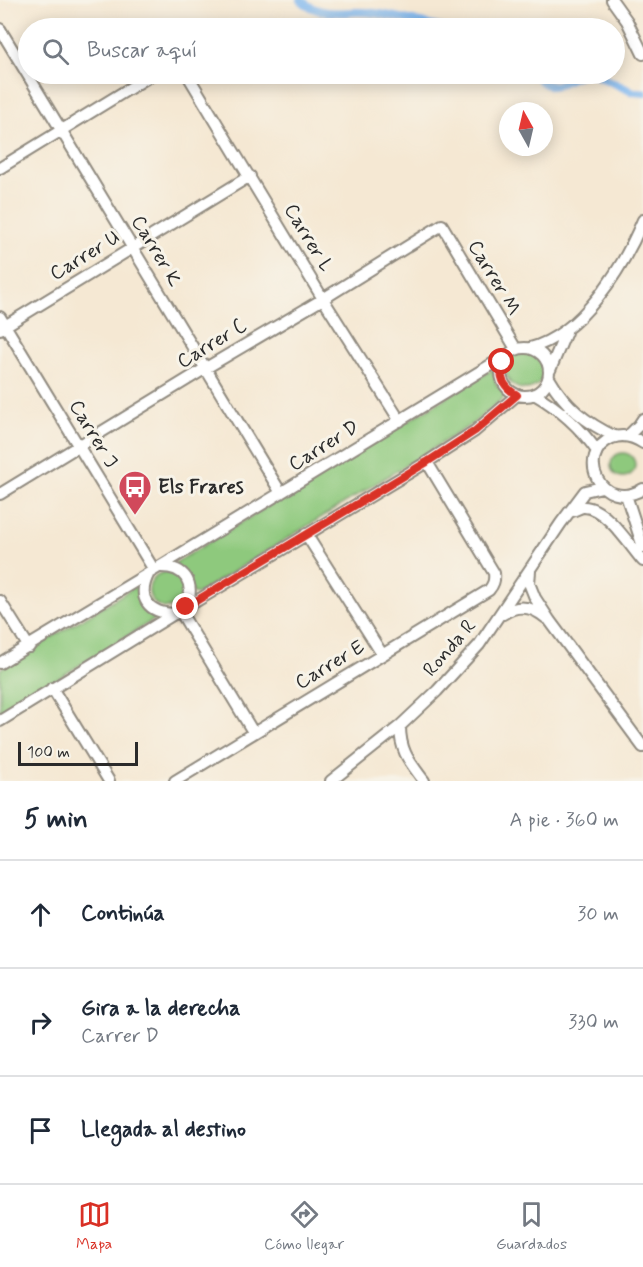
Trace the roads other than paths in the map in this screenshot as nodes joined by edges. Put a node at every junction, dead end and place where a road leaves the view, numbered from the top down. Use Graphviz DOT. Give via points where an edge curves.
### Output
graph roads {
  1 [pos="612,0"];
  2 [pos="625,18"];
  3 [pos="625,18"];
  4 [pos="0,29"];
  5 [pos="643,54"];
  6 [pos="18,59"];
  7 [pos="34,84"];
  8 [pos="136,84"];
  9 [pos="193,84"];
  10 [pos="61,129"];
  11 [pos="0,168"];
  12 [pos="250,176"];
  13 [pos="643,220"];
  14 [pos="442,225"];
  15 [pos="133,248"];
  16 [pos="323,299"];
  17 [pos="2,324"];
  18 [pos="566,330"];
  19 [pos="530,348"];
  20 [pos="511,352"];
  21 [pos="206,368"];
  22 [pos="549,374"];
  23 [pos="534,394"];
  24 [pos="517,395"];
  25 [pos="643,419"];
  26 [pos="400,421"];
  27 [pos="628,436"];
  28 [pos="616,437"];
  29 [pos="643,443"];
  30 [pos="80,446"];
  31 [pos="597,451"];
  32 [pos="427,462"];
  33 [pos="602,487"];
  34 [pos="643,489"];
  35 [pos="281,493"];
  36 [pos="0,494"];
  37 [pos="626,495"];
  38 [pos="569,513"];
  39 [pos="306,534"];
  40 [pos="643,547"];
  41 [pos="643,561"];
  42 [pos="531,568"];
  43 [pos="154,570"];
  44 [pos="0,601"];
  45 [pos="180,610"];
  46 [pos="500,616"];
  47 [pos="550,621"];
  48 [pos="29,646"];
  49 [pos="382,654"];
  50 [pos="0,663"];
  51 [pos="52,688"];
  52 [pos="0,721"];
  53 [pos="400,726"];
  54 [pos="253,732"];
  55 [pos="643,747"];
  56 [pos="109,781"];
  57 [pos="175,781"];
  58 [pos="331,781"];
  59 [pos="424,781"];
  1 -- 3 [label="street"];
  2 -- 5 [label="street"];
  4 -- 6 [label="street, Carrer K"];
  7 -- 10 [label="street, Carrer K"];
  8 -- 10 [label="street"];
  9 -- 12 [label="street, Carrer L"];
  10 -- 11 [label="street"];
  10 -- 15 [label="street, Carrer K"];
  12 -- 15 [label="street, Carrer U"];
  12 -- 16 [label="street, Carrer L"];
  13 -- 18 [label="street" via="624,261"];
  14 -- 16 [label="street, Carrer C"];
  14 -- 20 [label="street, Carrer M"];
  15 -- 17 [label="street, Carrer U"];
  15 -- 21 [label="street, Carrer K"];
  16 -- 21 [label="street, Carrer C"];
  16 -- 26 [label="street, Carrer L"];
  17 -- 30 [label="street, Carrer J"];
  18 -- 19 [label="street"];
  18 -- 22 [label="street"];
  19 -- 20 [label="street"];
  19 -- 22 [label="street" via="544,356"];
  20 -- 24 [label="street" via="502,362 501,378"];
  20 -- 26 [label="street, Carrer D"];
  21 -- 30 [label="street, Carrer C"];
  21 -- 35 [label="street, Carrer K"];
  22 -- 23 [label="street" via="541,391"];
  22 -- 28 [label="street" via="560,396 578,415"];
  23 -- 24 [label="street"];
  23 -- 31 [label="street" via="572,421"];
  24 -- 32 [label="street" via="475,431"];
  25 -- 27 [label="street"];
  26 -- 35 [label="street, Carrer D"];
  27 -- 28 [label="street"];
  27 -- 29 [label="street"];
  28 -- 31 [label="street"];
  30 -- 36 [label="street, Carrer C"];
  30 -- 43 [label="street, Carrer J"];
  31 -- 33 [label="street" via="594,470"];
  32 -- 39 [label="street"];
  32 -- 49 [label="street, Carrer E" via="495,579 489,590"];
  33 -- 37 [label="street"];
  33 -- 38 [label="street, Ronda R" via="585,491"];
  34 -- 37 [label="street"];
  35 -- 43 [label="street, Carrer D"];
  37 -- 40 [label="street"];
  38 -- 41 [label="street" via="582,507 596,510"];
  38 -- 42 [label="street, Ronda R"];
  39 -- 45 [label="street"];
  39 -- 49 [label="street"];
  42 -- 46 [label="street, Ronda R"];
  42 -- 47 [label="street" via="529,585"];
  43 -- 45 [label="street" via="175,568 187,578 190,593"];
  43 -- 45 [label="street" via="143,588 147,603 159,612"];
  43 -- 48 [label="street, Carrer D"];
  44 -- 48 [label="street"];
  45 -- 51 [label="street"];
  45 -- 54 [label="street"];
  46 -- 47 [label="street" via="525,607"];
  46 -- 53 [label="street, Ronda R" via="479,645"];
  47 -- 55 [label="street"];
  48 -- 50 [label="street, Carrer D"];
  49 -- 54 [label="street, Carrer E"];
  51 -- 52 [label="street"];
  51 -- 56 [label="street"];
  53 -- 58 [label="street, Ronda R"];
  53 -- 59 [label="street" via="405,755"];
  54 -- 57 [label="street, Carrer E"];
}
